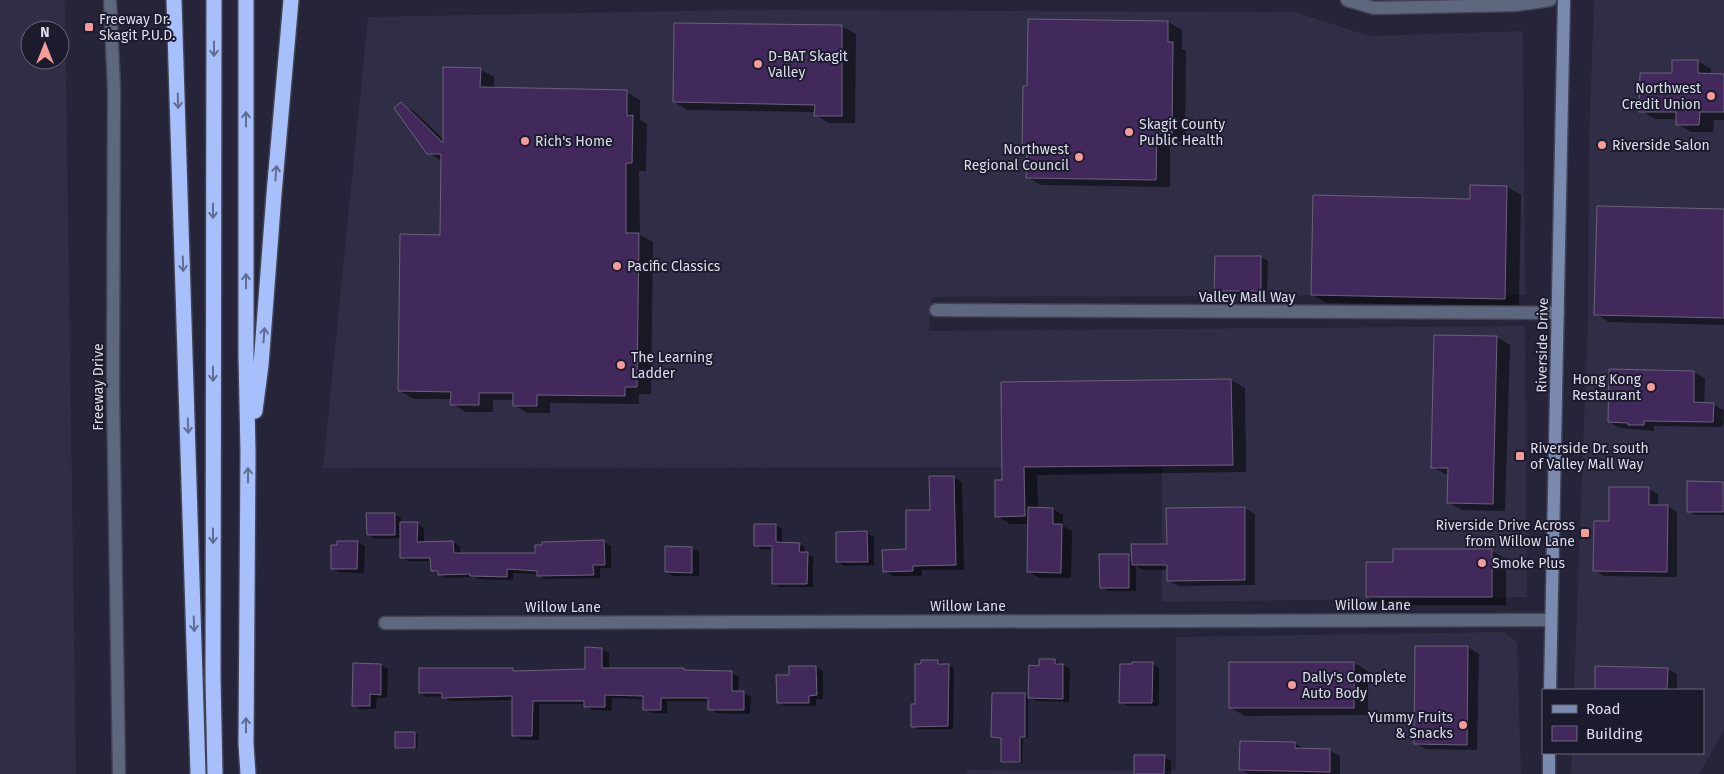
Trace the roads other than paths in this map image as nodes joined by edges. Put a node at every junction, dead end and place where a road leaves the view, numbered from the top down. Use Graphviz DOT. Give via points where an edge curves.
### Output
graph roads {
  1 [pos="110,0"];
  2 [pos="174,0"];
  3 [pos="214,0"];
  4 [pos="246,0"];
  5 [pos="291,0"];
  6 [pos="1347,0"];
  7 [pos="1550,0"];
  8 [pos="1564,0"];
  9 [pos="936,310"];
  10 [pos="1558,314"];
  11 [pos="248,452"];
  12 [pos="1552,620"];
  13 [pos="385,623"];
  14 [pos="1550,689"];
  15 [pos="1549,754"];
  16 [pos="119,774"];
  17 [pos="198,774"];
  18 [pos="215,774"];
  19 [pos="248,774"];
  20 [pos="1548,774"];
  1 -- 16 [label="street, Freeway Drive" via="114,89 112,391"];
  2 -- 17 [label="highway, one-way"];
  3 -- 18 [label="highway, one-way"];
  11 -- 4 [label="highway, one-way"];
  11 -- 5 [label="highway, one-way" via="261,365"];
  6 -- 7 [label="street" via="1374,8 1516,5"];
  8 -- 10 [label="main road, Riverside Drive"];
  9 -- 10 [label="street, Valley Mall Way"];
  10 -- 12 [label="main road, Riverside Drive"];
  19 -- 11 [label="highway, one-way"];
  12 -- 13 [label="street, Willow Lane"];
  12 -- 14 [label="main road, Riverside Drive"];
  15 -- 20 [label="main road"];
}
